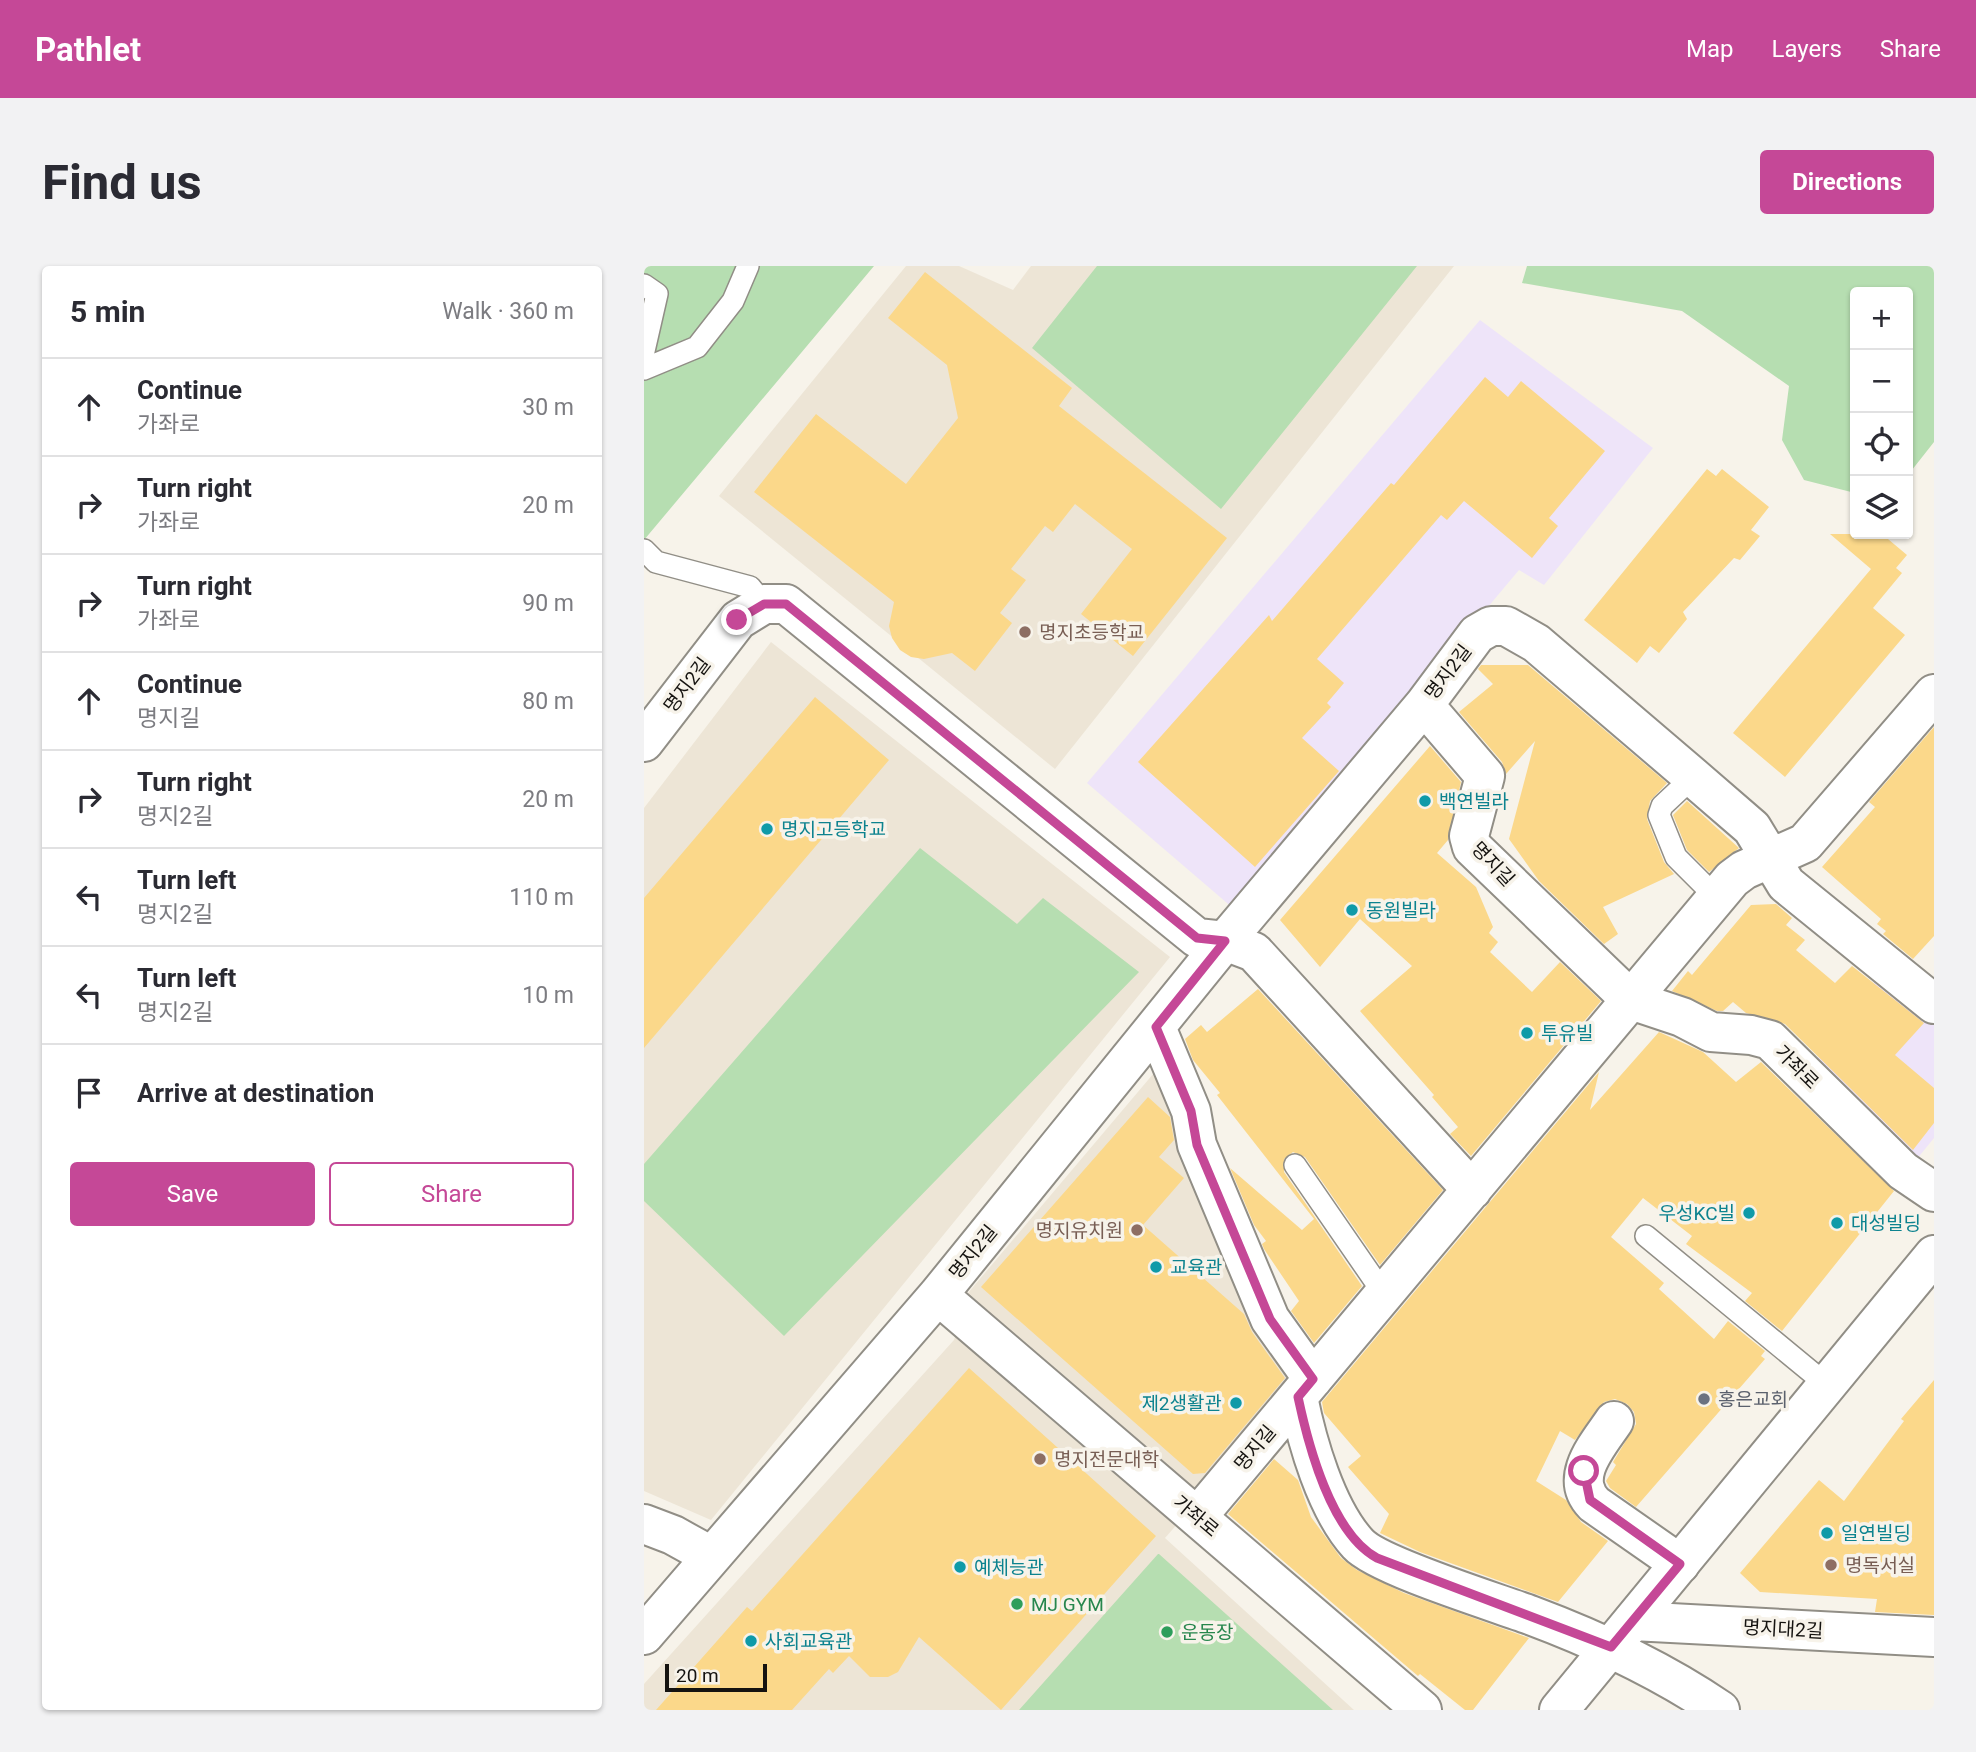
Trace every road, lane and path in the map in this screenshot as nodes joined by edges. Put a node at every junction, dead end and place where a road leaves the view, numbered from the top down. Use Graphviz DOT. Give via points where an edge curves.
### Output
graph roads {
  1 [pos="748,266"];
  2 [pos="644,285"];
  3 [pos="644,351"];
  4 [pos="644,369"];
  5 [pos="644,550"];
  6 [pos="764,604"];
  7 [pos="1934,694"];
  8 [pos="1424,705"];
  9 [pos="644,742"];
  10 [pos="1693,777"];
  11 [pos="1772,857"];
  12 [pos="1717,898"];
  13 [pos="1225,941"];
  14 [pos="1930,993"];
  15 [pos="1631,1000"];
  16 [pos="1156,1027"];
  17 [pos="1295,1165"];
  18 [pos="1472,1190"];
  19 [pos="1934,1192"];
  20 [pos="1646,1236"];
  21 [pos="1934,1255"];
  22 [pos="1384,1294"];
  23 [pos="938,1295"];
  24 [pos="1826,1385"];
  25 [pos="1305,1388"];
  26 [pos="1614,1421"];
  27 [pos="1197,1517"];
  28 [pos="644,1524"];
  29 [pos="711,1556"];
  30 [pos="1680,1564"];
  31 [pos="1622,1634"];
  32 [pos="644,1635"];
  33 [pos="1934,1637"];
  34 [pos="1422,1710"];
  35 [pos="1559,1710"];
  36 [pos="1720,1710"];
  1 -- 4 [label="lane" via="733,301 697,346"];
  2 -- 3 [label="lane" via="657,294"];
  5 -- 6 [label="lane" via="656,562 750,587"];
  6 -- 9 [label="street, 명지2길" via="737,620"];
  6 -- 13 [label="street" via="786,604 1197,938"];
  7 -- 11 [label="street, 명지길" via="1805,843"];
  8 -- 10 [label="street, 명지2길" via="1477,634 1491,626 1506,626 1536,643"];
  8 -- 13 [label="street, 명지2길"];
  8 -- 15 [label="street, 명지길" via="1485,776 1469,836 1472,847"];
  10 -- 11 [label="street, 명지2길" via="1752,828"];
  10 -- 12 [label="lane" via="1662,806 1660,820 1676,857"];
  11 -- 12 [label="street, 명지길" via="1738,874"];
  11 -- 14 [label="street" via="1786,884"];
  12 -- 15 [label="street, 명지길"];
  13 -- 16 [label="street, 명지2길"];
  13 -- 18 [label="street" via="1254,951"];
  15 -- 18 [label="street, 명지길"];
  15 -- 19 [label="street, 가좌로" via="1711,1032 1770,1040 1903,1171"];
  16 -- 23 [label="street, 명지2길"];
  16 -- 25 [label="street" via="1191,1111 1197,1145 1270,1319"];
  17 -- 22 [label="lane"];
  18 -- 22 [label="street, 명지길"];
  20 -- 24 [label="lane"];
  21 -- 24 [label="street"];
  22 -- 25 [label="street, 명지길"];
  23 -- 27 [label="street, 가좌로"];
  23 -- 29 [label="street, 명지2길"];
  24 -- 30 [label="street"];
  25 -- 27 [label="street, 명지길"];
  25 -- 31 [label="street" via="1307,1439 1339,1515 1366,1552"];
  26 -- 30 [label="street" via="1585,1465 1588,1496"];
  27 -- 34 [label="street, 가좌로"];
  28 -- 29 [label="street"];
  29 -- 32 [label="street, 명지2길"];
  30 -- 31 [label="street"];
  31 -- 33 [label="street, 명지대2길"];
  31 -- 35 [label="street"];
  31 -- 36 [label="street"];
}
